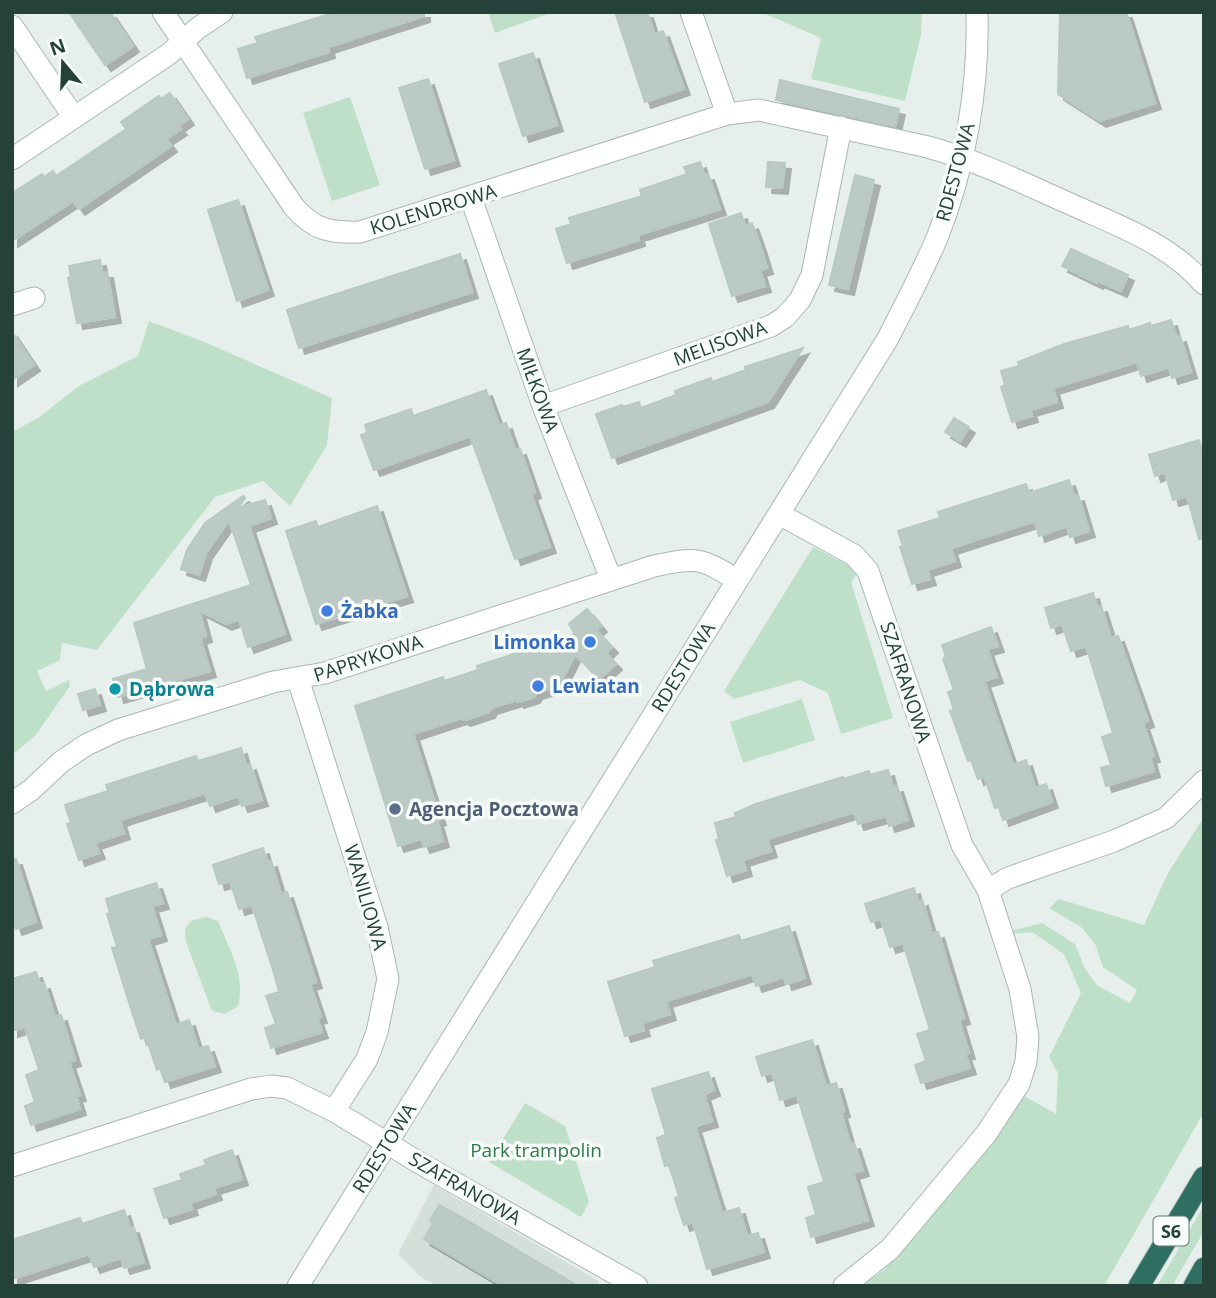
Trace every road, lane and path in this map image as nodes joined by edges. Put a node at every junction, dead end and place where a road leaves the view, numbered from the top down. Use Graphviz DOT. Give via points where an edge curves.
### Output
graph roads {
  1 [pos="163,12"];
  2 [pos="222,12"];
  3 [pos="691,12"];
  4 [pos="977,12"];
  5 [pos="12,26"];
  6 [pos="183,42"];
  7 [pos="727,114"];
  8 [pos="74,116"];
  9 [pos="841,127"];
  10 [pos="961,157"];
  11 [pos="12,159"];
  12 [pos="471,198"];
  13 [pos="1204,284"];
  14 [pos="34,298"];
  15 [pos="12,305"];
  16 [pos="543,406"];
  17 [pos="779,514"];
  18 [pos="611,579"];
  19 [pos="737,580"];
  20 [pos="298,679"];
  21 [pos="1204,781"];
  22 [pos="12,803"];
  23 [pos="988,890"];
  24 [pos="334,1111"];
  25 [pos="387,1143"];
  26 [pos="12,1166"];
  27 [pos="1204,1177"];
  28 [pos="1204,1268"];
  29 [pos="298,1286"];
  30 [pos="636,1286"];
  31 [pos="844,1286"];
  32 [pos="1139,1286"];
  33 [pos="1194,1286"];
  1 -- 6 [label="street, KOLENDROWA"];
  2 -- 6 [label="street"];
  3 -- 7 [label="street"];
  4 -- 10 [label="street, RDESTOWA" via="974,94"];
  5 -- 8 [label="street"];
  6 -- 8 [label="street"];
  6 -- 12 [label="street, KOLENDROWA" via="307,222 342,233 360,232"];
  7 -- 9 [label="street, KOLENDROWA" via="759,110"];
  7 -- 12 [label="street, KOLENDROWA"];
  8 -- 11 [label="street"];
  9 -- 10 [label="street, KOLENDROWA"];
  9 -- 16 [label="street, MELISOWA" via="812,275 785,317 771,326"];
  10 -- 13 [label="street" via="1155,243"];
  10 -- 17 [label="street, RDESTOWA" via="937,237 914,289"];
  12 -- 16 [label="street, MIŁKOWA"];
  14 -- 15 [label="street"];
  16 -- 18 [label="street, MIŁKOWA"];
  17 -- 19 [label="street, RDESTOWA"];
  17 -- 23 [label="street, SZAFRANOWA" via="853,555 868,571 962,845"];
  18 -- 19 [label="street, PAPRYKOWA" via="689,559 707,562"];
  18 -- 20 [label="street, PAPRYKOWA"];
  19 -- 25 [label="street, RDESTOWA"];
  20 -- 22 [label="street, PAPRYKOWA" via="272,682 118,730 61,762"];
  20 -- 24 [label="street, WANILIOWA" via="377,927 388,979 366,1059"];
  21 -- 23 [label="street" via="1166,818 1008,878"];
  23 -- 31 [label="street, SZAFRANOWA" via="1025,1015 1026,1062 1019,1084 986,1134 890,1249"];
  24 -- 25 [label="street, SZAFRANOWA"];
  24 -- 26 [label="street, SZAFRANOWA" via="287,1088 251,1089"];
  25 -- 29 [label="street, RDESTOWA"];
  25 -- 30 [label="street, SZAFRANOWA"];
  27 -- 32 [label="highway, S6"];
  28 -- 33 [label="highway, S6"];
}
